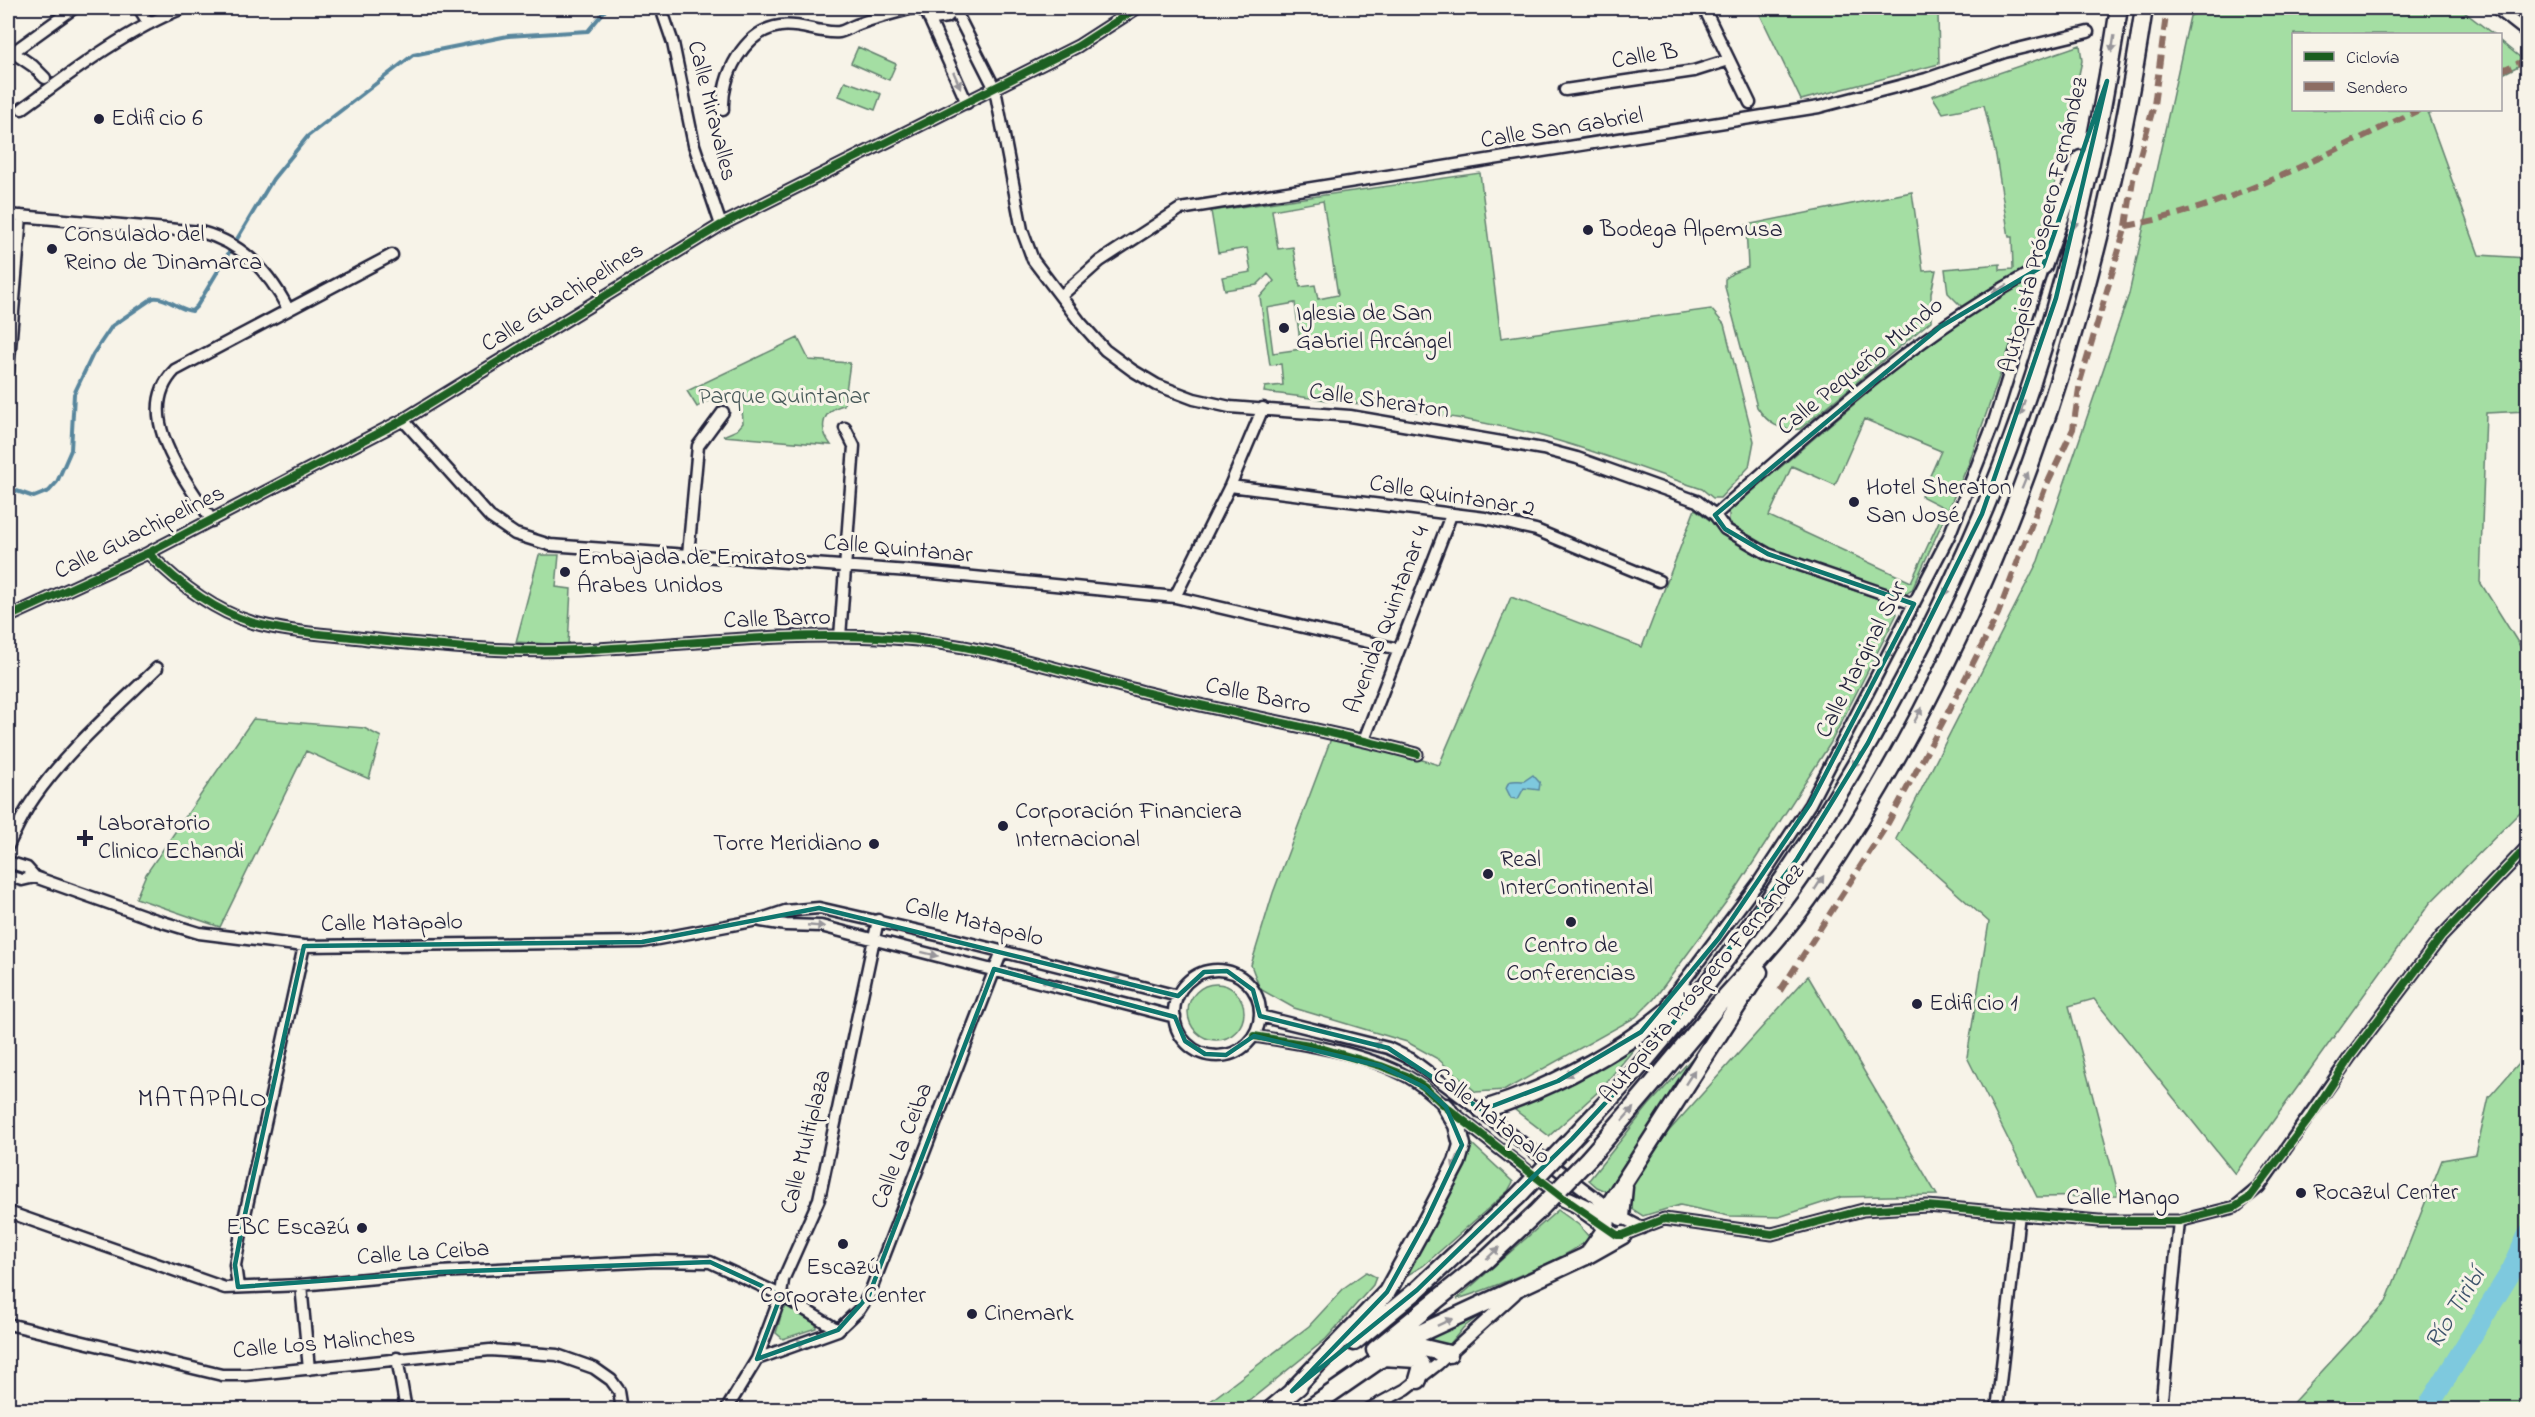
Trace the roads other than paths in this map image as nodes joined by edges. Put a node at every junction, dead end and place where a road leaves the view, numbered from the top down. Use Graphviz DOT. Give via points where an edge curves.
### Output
graph roads {
  1 [pos="74,8"];
  2 [pos="139,8"];
  3 [pos="183,8"];
  4 [pos="662,8"];
  5 [pos="913,8"];
  6 [pos="1137,8"];
  7 [pos="1704,8"];
  8 [pos="2119,8"];
  9 [pos="2144,8"];
  10 [pos="2496,8"];
  11 [pos="956,9"];
  12 [pos="924,12"];
  13 [pos="153,16"];
  14 [pos="2088,32"];
  15 [pos="2528,33"];
  16 [pos="10,51"];
  17 [pos="1729,60"];
  18 [pos="45,78"];
  19 [pos="2107,81"];
  20 [pos="995,89"];
  21 [pos="1565,90"];
  22 [pos="967,102"];
  23 [pos="1750,103"];
  24 [pos="22,109"];
  25 [pos="723,110"];
  26 [pos="8,215"];
  27 [pos="21,216"];
  28 [pos="721,225"];
  29 [pos="392,255"];
  30 [pos="2043,266"];
  31 [pos="1062,296"];
  32 [pos="288,309"];
  33 [pos="8,372"];
  34 [pos="1263,408"];
  35 [pos="723,412"];
  36 [pos="403,420"];
  37 [pos="845,428"];
  38 [pos="1230,486"];
  39 [pos="1451,515"];
  40 [pos="1715,515"];
  41 [pos="212,521"];
  42 [pos="148,553"];
  43 [pos="688,555"];
  44 [pos="846,567"];
  45 [pos="1659,581"];
  46 [pos="1175,597"];
  47 [pos="1914,604"];
  48 [pos="8,617"];
  49 [pos="840,637"];
  50 [pos="1398,649"];
  51 [pos="157,668"];
  52 [pos="1364,740"];
  53 [pos="1417,754"];
  54 [pos="8,846"];
  55 [pos="2528,846"];
  56 [pos="8,862"];
  57 [pos="8,876"];
  58 [pos="34,877"];
  59 [pos="1764,906"];
  60 [pos="1796,916"];
  61 [pos="758,920"];
  62 [pos="878,920"];
  63 [pos="873,940"];
  64 [pos="304,946"];
  65 [pos="1002,951"];
  66 [pos="994,969"];
  67 [pos="1178,996"];
  68 [pos="1260,1016"];
  69 [pos="1175,1017"];
  70 [pos="1641,1032"];
  71 [pos="1254,1036"];
  72 [pos="1446,1107"];
  73 [pos="1482,1110"];
  74 [pos="1562,1197"];
  75 [pos="8,1212"];
  76 [pos="1614,1212"];
  77 [pos="2019,1214"];
  78 [pos="2179,1221"];
  79 [pos="1642,1228"];
  80 [pos="1606,1229"];
  81 [pos="1623,1235"];
  82 [pos="1584,1257"];
  83 [pos="1527,1283"];
  84 [pos="301,1285"];
  85 [pos="238,1287"];
  86 [pos="781,1295"];
  87 [pos="8,1324"];
  88 [pos="838,1330"];
  89 [pos="1403,1343"];
  90 [pos="1449,1354"];
  91 [pos="1382,1357"];
  92 [pos="397,1358"];
  93 [pos="757,1359"];
  94 [pos="309,1369"];
  95 [pos="1418,1380"];
  96 [pos="1292,1391"];
  97 [pos="406,1410"];
  98 [pos="622,1410"];
  99 [pos="726,1410"];
  100 [pos="1270,1410"];
  101 [pos="1302,1410"];
  102 [pos="1307,1410"];
  103 [pos="1367,1410"];
  104 [pos="1997,1410"];
  105 [pos="2161,1410"];
  1 -- 16 [label="street"];
  2 -- 13 [label="street"];
  3 -- 13 [label="street"];
  4 -- 28 [label="street, Calle Miravalles" via="694,145"];
  5 -- 25 [label="street" via="842,32 781,26 757,36 736,58 729,73"];
  6 -- 20 [label="street, Calle Guachipelines" via="1078,46"];
  7 -- 17 [label="street"];
  8 -- 19 [label="highway, Autopista Próspero Fernández, one-way"];
  60 -- 9 [label="highway, Autopista Próspero Fernández, one-way" via="1837,856 1918,716 2028,475 2062,375 2115,172"];
  10 -- 15 [label="street"];
  11 -- 12 [label="street" via="942,19"];
  11 -- 20 [label="street, Calle Sheraton"];
  12 -- 22 [label="street, one-way"];
  13 -- 24 [label="street"];
  14 -- 31 [label="street, Calle San Gabriel" via="2004,52 1926,79 1820,107 1180,209 1100,261"];
  16 -- 18 [label="street"];
  17 -- 21 [label="street, Calle B" via="1694,71"];
  17 -- 23 [label="street"];
  19 -- 30 [label="highway"];
  19 -- 59 [label="highway, Autopista Próspero Fernández, one-way" via="2056,298 1983,514 1868,742"];
  20 -- 22 [label="street, Calle Guachipelines"];
  20 -- 31 [label="street, Calle Sheraton" via="1022,230 1033,260"];
  22 -- 28 [label="street, Calle Guachipelines"];
  26 -- 27 [label="street"];
  27 -- 32 [label="street" via="201,232 232,244 264,271"];
  27 -- 33 [label="street"];
  28 -- 36 [label="street, Calle Guachipelines"];
  29 -- 32 [label="street"];
  30 -- 40 [label="street, Calle Pequeño Mundo, one-way" via="1959,314 1841,406"];
  30 -- 47 [label="street, Calle Marginal Sur" via="1993,425 1949,536"];
  31 -- 34 [label="street, Calle Sheraton" via="1105,350 1157,385 1230,407"];
  32 -- 41 [label="street" via="176,370 160,395 159,425 166,442"];
  34 -- 38 [label="street"];
  34 -- 40 [label="street, Calle Sheraton" via="1350,416 1543,449 1687,497"];
  35 -- 43 [label="street" via="698,446"];
  36 -- 41 [label="street, Calle Guachipelines"];
  36 -- 43 [label="street, Calle Quintanar" via="490,517 515,534 550,545"];
  37 -- 44 [label="street" via="854,446"];
  38 -- 39 [label="street, Calle Quintanar 2"];
  38 -- 46 [label="street"];
  39 -- 45 [label="street, Calle Quintanar 2" via="1536,530"];
  39 -- 50 [label="street, Avenida Quintanar 4"];
  40 -- 47 [label="street, Calle Sheraton" via="1725,529 1768,554"];
  41 -- 42 [label="street, Calle Guachipelines"];
  42 -- 48 [label="street, Calle Guachipelines"];
  42 -- 49 [label="street, Calle Barro" via="176,580 228,612 297,631 483,651"];
  43 -- 44 [label="street, Calle Quintanar"];
  44 -- 46 [label="street, Calle Quintanar"];
  44 -- 49 [label="street"];
  46 -- 50 [label="street, Calle Quintanar"];
  47 -- 70 [label="street, Calle Marginal Sur, one-way" via="1810,804 1719,938"];
  49 -- 52 [label="street, Calle Barro" via="948,645 1223,711"];
  50 -- 52 [label="street, Avenida Quintanar 4"];
  51 -- 54 [label="street" via="48,779"];
  52 -- 53 [label="street, Calle Barro"];
  55 -- 78 [label="street, Calle Mango" via="2441,937 2249,1198 2235,1207"];
  56 -- 58 [label="street, Calle Matapalo" via="27,868"];
  57 -- 58 [label="street, Calle Matapalo" via="22,880"];
  58 -- 64 [label="street, Calle Matapalo" via="199,933"];
  59 -- 70 [label="highway" via="1687,993"];
  59 -- 96 [label="highway, Autopista Próspero Fernández, bridge" via="1646,1059 1517,1197 1417,1290"];
  76 -- 60 [label="highway, one-way" via="1626,1180"];
  101 -- 60 [label="highway, Autopista Próspero Fernández, one-way, bridge" via="1487,1259 1536,1214 1589,1158"];
  61 -- 62 [label="street, Calle Matapalo" via="785,911 819,908"];
  61 -- 63 [label="street, Calle Matapalo, one-way" via="821,926"];
  61 -- 64 [label="street, Calle Matapalo" via="642,942"];
  62 -- 63 [label="street, Calle Multiplaza"];
  62 -- 65 [label="street, Calle Matapalo"];
  63 -- 66 [label="street, Calle Matapalo, one-way"];
  63 -- 86 [label="street, Calle Multiplaza" via="819,1199 783,1280"];
  64 -- 85 [label="street" via="242,1228 235,1265"];
  65 -- 66 [label="street"];
  67 -- 65 [label="street, Calle Matapalo, one-way"];
  66 -- 69 [label="street, Calle Matapalo, one-way"];
  66 -- 88 [label="street, Calle La Ceiba" via="869,1295"];
  67 -- 68 [label="street" via="1193,978 1204,972 1227,971 1244,979 1253,990"];
  67 -- 69 [label="street"];
  68 -- 71 [label="street"];
  73 -- 68 [label="street, Calle Matapalo, one-way" via="1411,1059 1388,1048"];
  69 -- 71 [label="street" via="1185,1041 1205,1054 1226,1055"];
  70 -- 73 [label="highway, one-way" via="1558,1081 1520,1099"];
  71 -- 72 [label="street, Calle Matapalo" via="1310,1045 1381,1066 1424,1087"];
  72 -- 74 [label="street, Calle Matapalo"];
  72 -- 96 [label="highway, one-way" via="1462,1145 1425,1223 1387,1292"];
  73 -- 76 [label="street, Calle Matapalo"];
  74 -- 76 [label="highway" via="1594,1212"];
  74 -- 80 [label="street, Calle Matapalo"];
  75 -- 85 [label="street, Calle La Ceiba" via="204,1282"];
  76 -- 79 [label="street, Calle Matapalo"];
  76 -- 80 [label="highway"];
  77 -- 78 [label="street, Calle Mango" via="2099,1221"];
  77 -- 79 [label="street, Calle Mango" via="1927,1206 1863,1210 1772,1234 1664,1219"];
  77 -- 104 [label="street"];
  78 -- 105 [label="street"];
  79 -- 81 [label="street, Calle Mango"];
  80 -- 81 [label="street, Calle Matapalo"];
  80 -- 82 [label="highway"];
  81 -- 82 [label="highway"];
  82 -- 83 [label="highway"];
  89 -- 83 [label="highway, one-way"];
  83 -- 90 [label="street"];
  84 -- 85 [label="street, Calle La Ceiba"];
  84 -- 86 [label="street, Calle La Ceiba" via="440,1272 710,1262"];
  84 -- 94 [label="street"];
  86 -- 88 [label="street, Calle La Ceiba"];
  86 -- 93 [label="street, Calle Multiplaza"];
  87 -- 94 [label="street, Calle Los Malinches" via="222,1375"];
  93 -- 88 [label="street, Calle La Ceiba, one-way"];
  89 -- 90 [label="highway"];
  89 -- 91 [label="highway"];
  90 -- 95 [label="street"];
  91 -- 95 [label="highway" via="1417,1359 1422,1366"];
  91 -- 102 [label="highway"];
  92 -- 94 [label="street, Calle Los Malinches"];
  92 -- 97 [label="street"];
  92 -- 98 [label="street, Calle Los Malinches" via="490,1350 557,1355 594,1368 611,1380 619,1391"];
  93 -- 99 [label="street, Calle Multiplaza"];
  95 -- 103 [label="street"];
  96 -- 100 [label="highway, Autopista Próspero Fernández"];
}
